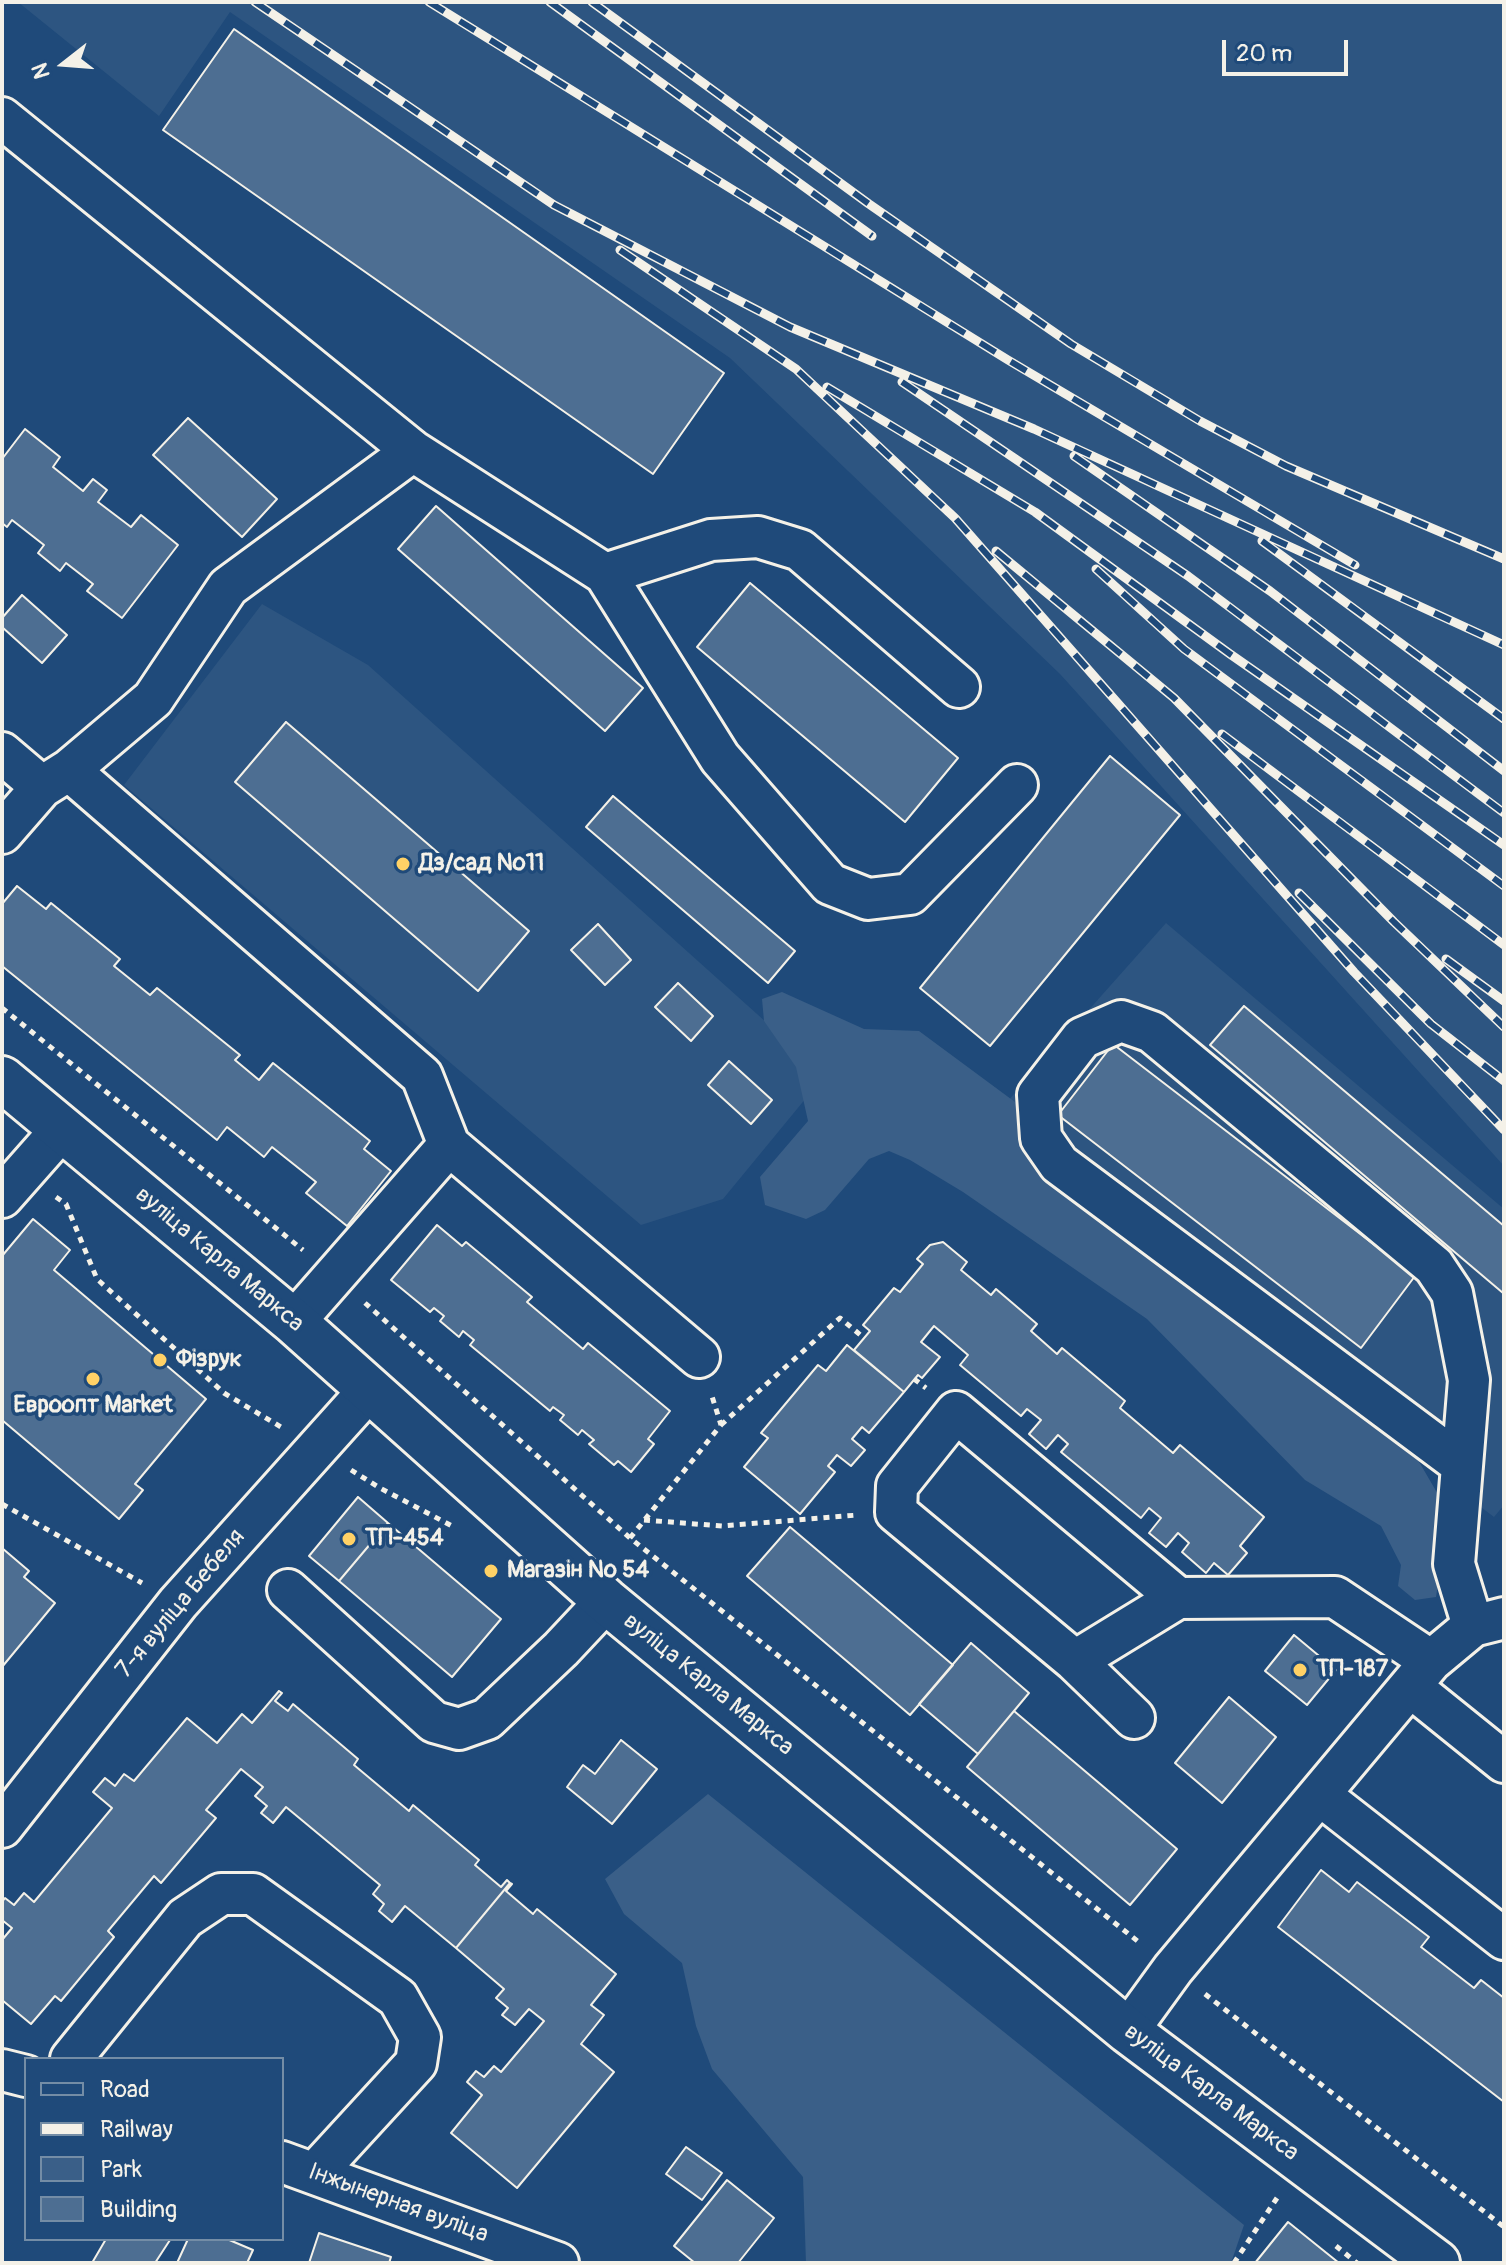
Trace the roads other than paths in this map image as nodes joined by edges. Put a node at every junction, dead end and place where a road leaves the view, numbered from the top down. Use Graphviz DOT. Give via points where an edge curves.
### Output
graph roads {
  1 [pos="2,118"];
  2 [pos="413,451"];
  3 [pos="605,574"];
  4 [pos="959,687"];
  5 [pos="2,753"];
  6 [pos="56,778"];
  7 [pos="1017,785"];
  8 [pos="2,833"];
  9 [pos="2,1079"];
  10 [pos="62,1129"];
  11 [pos="449,1145"];
  12 [pos="14,1185"];
  13 [pos="294,1322"];
  14 [pos="699,1357"];
  15 [pos="370,1389"];
  16 [pos="1461,1464"];
  17 [pos="288,1590"];
  18 [pos="1178,1598"];
  19 [pos="606,1601"];
  20 [pos="1488,1622"];
  21 [pos="1075,1661"];
  22 [pos="1421,1674"];
  23 [pos="1134,1718"];
  24 [pos="1504,1762"];
  25 [pos="1320,1795"];
  26 [pos="2,1827"];
  27 [pos="1504,1939"];
  28 [pos="1128,2031"];
  29 [pos="73,2057"];
  30 [pos="2,2070"];
  31 [pos="24,2076"];
  32 [pos="299,2168"];
  33 [pos="558,2263"];
  34 [pos="1437,2263"];
  1 -- 2 [label="street"];
  2 -- 3 [label="street"];
  2 -- 6 [label="street" via="228,587 153,699"];
  3 -- 4 [label="street" via="711,540 758,537 800,550"];
  3 -- 7 [label="street" via="720,758 830,884 868,899 910,894"];
  5 -- 6 [label="street"];
  6 -- 8 [label="street"];
  6 -- 11 [label="street" via="422,1076"];
  9 -- 10 [label="main road, вуліца Карла Маркса"];
  10 -- 12 [label="street"];
  10 -- 13 [label="main road, вуліца Карла Маркса"];
  11 -- 13 [label="street"];
  11 -- 14 [label="street"];
  13 -- 15 [label="main road, вуліца Карла Маркса"];
  15 -- 19 [label="main road, вуліца Карла Маркса"];
  15 -- 26 [label="street, 7-я вуліца Бебеля" via="178,1603"];
  16 -- 16 [label="street" via="1059,1164 1041,1138 1038,1095 1082,1038 1121,1021 1152,1032 1434,1266 1452,1293 1469,1380"];
  16 -- 20 [label="street" via="1454,1564"];
  17 -- 19 [label="street" via="434,1722 459,1729 487,1719"];
  18 -- 21 [label="street"];
  18 -- 21 [label="street" via="956,1412 897,1486 896,1512"];
  18 -- 22 [label="street" via="1335,1597"];
  19 -- 28 [label="main road, вуліца Карла Маркса"];
  20 -- 22 [label="street"];
  21 -- 23 [label="street"];
  22 -- 24 [label="street"];
  22 -- 25 [label="street"];
  25 -- 27 [label="street"];
  25 -- 28 [label="street" via="1173,1969"];
  28 -- 34 [label="main road, вуліца Карла Маркса"];
  29 -- 32 [label="street" via="185,1918 221,1894 253,1894 398,1998 420,2037 416,2063"];
  30 -- 31 [label="street"];
  32 -- 33 [label="street, Інжынерная вуліца"];
}
